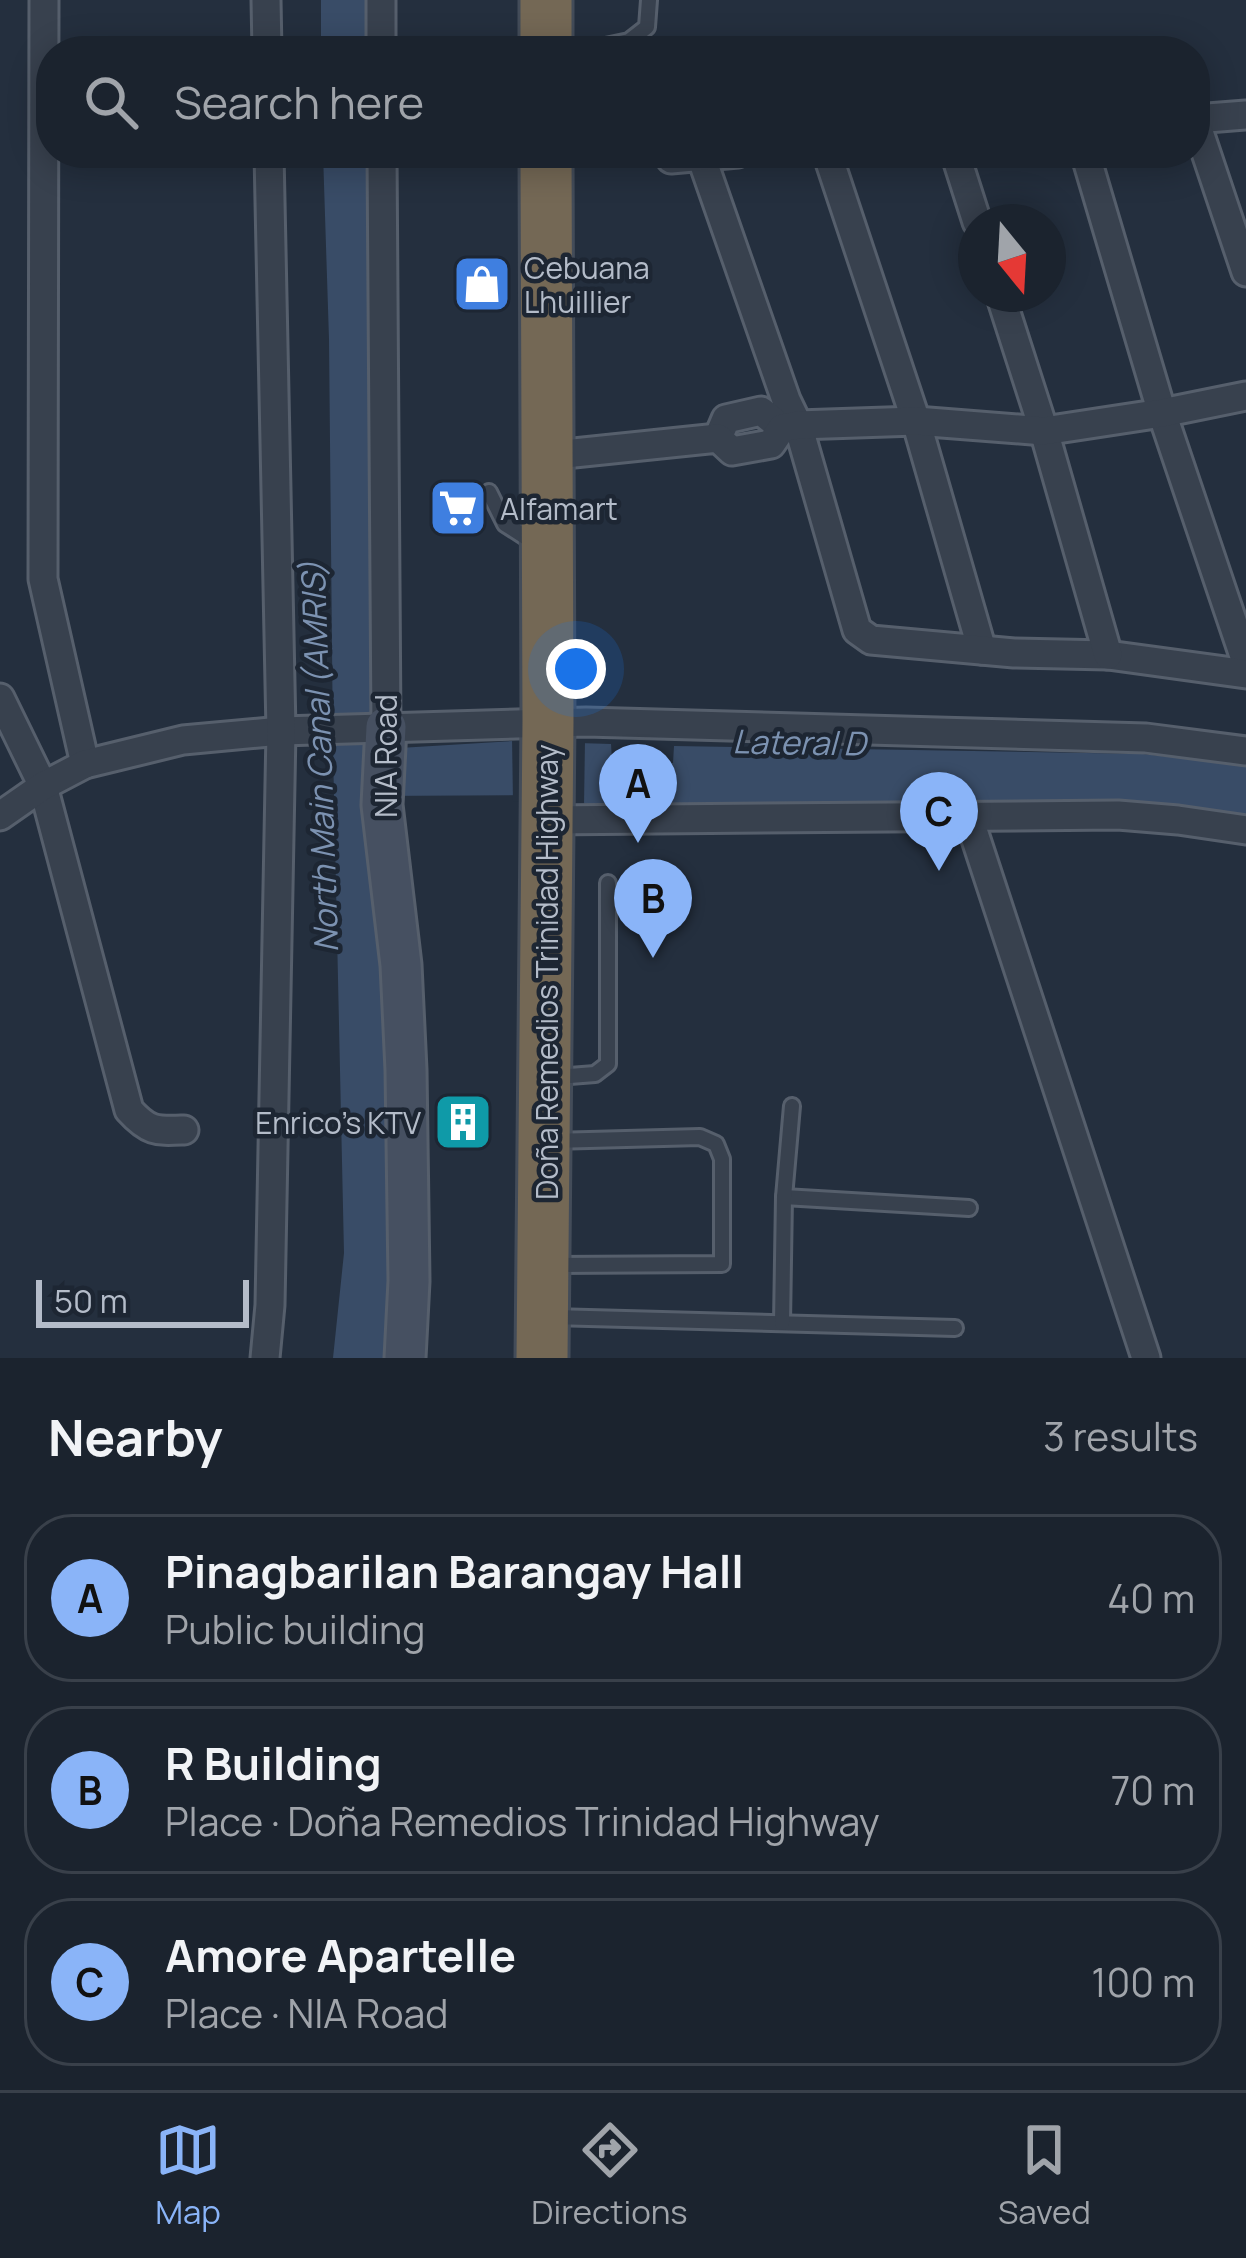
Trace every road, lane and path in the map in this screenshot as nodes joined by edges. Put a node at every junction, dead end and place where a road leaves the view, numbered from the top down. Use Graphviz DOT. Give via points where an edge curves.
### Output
graph roads {
  1 [pos="44,0"];
  2 [pos="266,0"];
  3 [pos="381,0"];
  4 [pos="546,0"];
  5 [pos="649,0"];
  6 [pos="44,36"];
  7 [pos="267,36"];
  8 [pos="381,36"];
  9 [pos="546,36"];
  10 [pos="635,36"];
  11 [pos="1246,116"];
  12 [pos="1210,119"];
  13 [pos="1210,165"];
  14 [pos="45,168"];
  15 [pos="269,168"];
  16 [pos="382,168"];
  17 [pos="546,168"];
  18 [pos="705,168"];
  19 [pos="831,168"];
  20 [pos="960,168"];
  21 [pos="1089,168"];
  22 [pos="971,204"];
  23 [pos="1246,272"];
  24 [pos="1006,312"];
  25 [pos="1246,396"];
  26 [pos="1162,413"];
  27 [pos="916,421"];
  28 [pos="790,426"];
  29 [pos="1044,430"];
  30 [pos="545,456"];
  31 [pos="488,492"];
  32 [pos="545,550"];
  33 [pos="982,650"];
  34 [pos="1108,655"];
  35 [pos="1246,662"];
  36 [pos="1246,674"];
  37 [pos="0,698"];
  38 [pos="367,729"];
  39 [pos="548,730"];
  40 [pos="281,731"];
  41 [pos="1246,751"];
  42 [pos="85,764"];
  43 [pos="43,786"];
  44 [pos="547,813"];
  45 [pos="0,816"];
  46 [pos="969,818"];
  47 [pos="1246,830"];
  48 [pos="608,884"];
  49 [pos="543,1078"];
  50 [pos="792,1106"];
  51 [pos="184,1130"];
  52 [pos="544,1141"];
  53 [pos="784,1197"];
  54 [pos="969,1208"];
  55 [pos="544,1265"];
  56 [pos="782,1323"];
  57 [pos="955,1328"];
  58 [pos="542,1337"];
  59 [pos="266,1358"];
  60 [pos="405,1358"];
  61 [pos="1146,1358"];
  1 -- 6 [label="street"];
  2 -- 7 [label="street"];
  3 -- 8 [label="street"];
  4 -- 9 [label="highway"];
  5 -- 10 [label="lane" via="647,28"];
  11 -- 12 [label="street"];
  13 -- 23 [label="street"];
  14 -- 42 [label="street" via="43,579"];
  15 -- 40 [label="street"];
  16 -- 38 [label="street, NIA Road"];
  17 -- 30 [label="highway, Doña Remedios Trinidad Highway"];
  18 -- 28 [label="street"];
  19 -- 27 [label="street"];
  20 -- 22 [label="street"];
  21 -- 26 [label="street"];
  24 -- 29 [label="street"];
  25 -- 26 [label="street"];
  26 -- 29 [label="street"];
  26 -- 35 [label="street"];
  27 -- 28 [label="street"];
  27 -- 29 [label="street"];
  27 -- 33 [label="street"];
  28 -- 30 [label="street" via="770,444 732,451 718,438"];
  28 -- 33 [label="street" via="857,630 871,640"];
  29 -- 34 [label="street"];
  30 -- 32 [label="highway, Doña Remedios Trinidad Highway"];
  31 -- 32 [label="lane" via="505,524"];
  32 -- 39 [label="highway, Doña Remedios Trinidad Highway"];
  33 -- 34 [label="street"];
  34 -- 36 [label="street"];
  37 -- 43 [label="street"];
  38 -- 39 [label="street"];
  38 -- 40 [label="street"];
  38 -- 60 [label="street, NIA Road" via="401,965"];
  39 -- 41 [label="street" via="1146,738"];
  39 -- 44 [label="highway, Doña Remedios Trinidad Highway"];
  40 -- 42 [label="street" via="183,740"];
  40 -- 59 [label="street"];
  42 -- 43 [label="street"];
  43 -- 45 [label="street"];
  43 -- 51 [label="street" via="129,1110 157,1131"];
  44 -- 46 [label="street"];
  44 -- 49 [label="highway, Doña Remedios Trinidad Highway"];
  46 -- 47 [label="street" via="1118,815"];
  46 -- 61 [label="street"];
  48 -- 49 [label="lane" via="608,1064 595,1073"];
  49 -- 52 [label="highway, Doña Remedios Trinidad Highway"];
  50 -- 53 [label="lane"];
  52 -- 55 [label="highway, Doña Remedios Trinidad Highway"];
  52 -- 55 [label="lane" via="700,1137 716,1144 722,1159 722,1264"];
  53 -- 54 [label="lane"];
  53 -- 56 [label="lane"];
  55 -- 58 [label="highway, Doña Remedios Trinidad Highway"];
  56 -- 57 [label="lane"];
  56 -- 58 [label="lane"];
}
